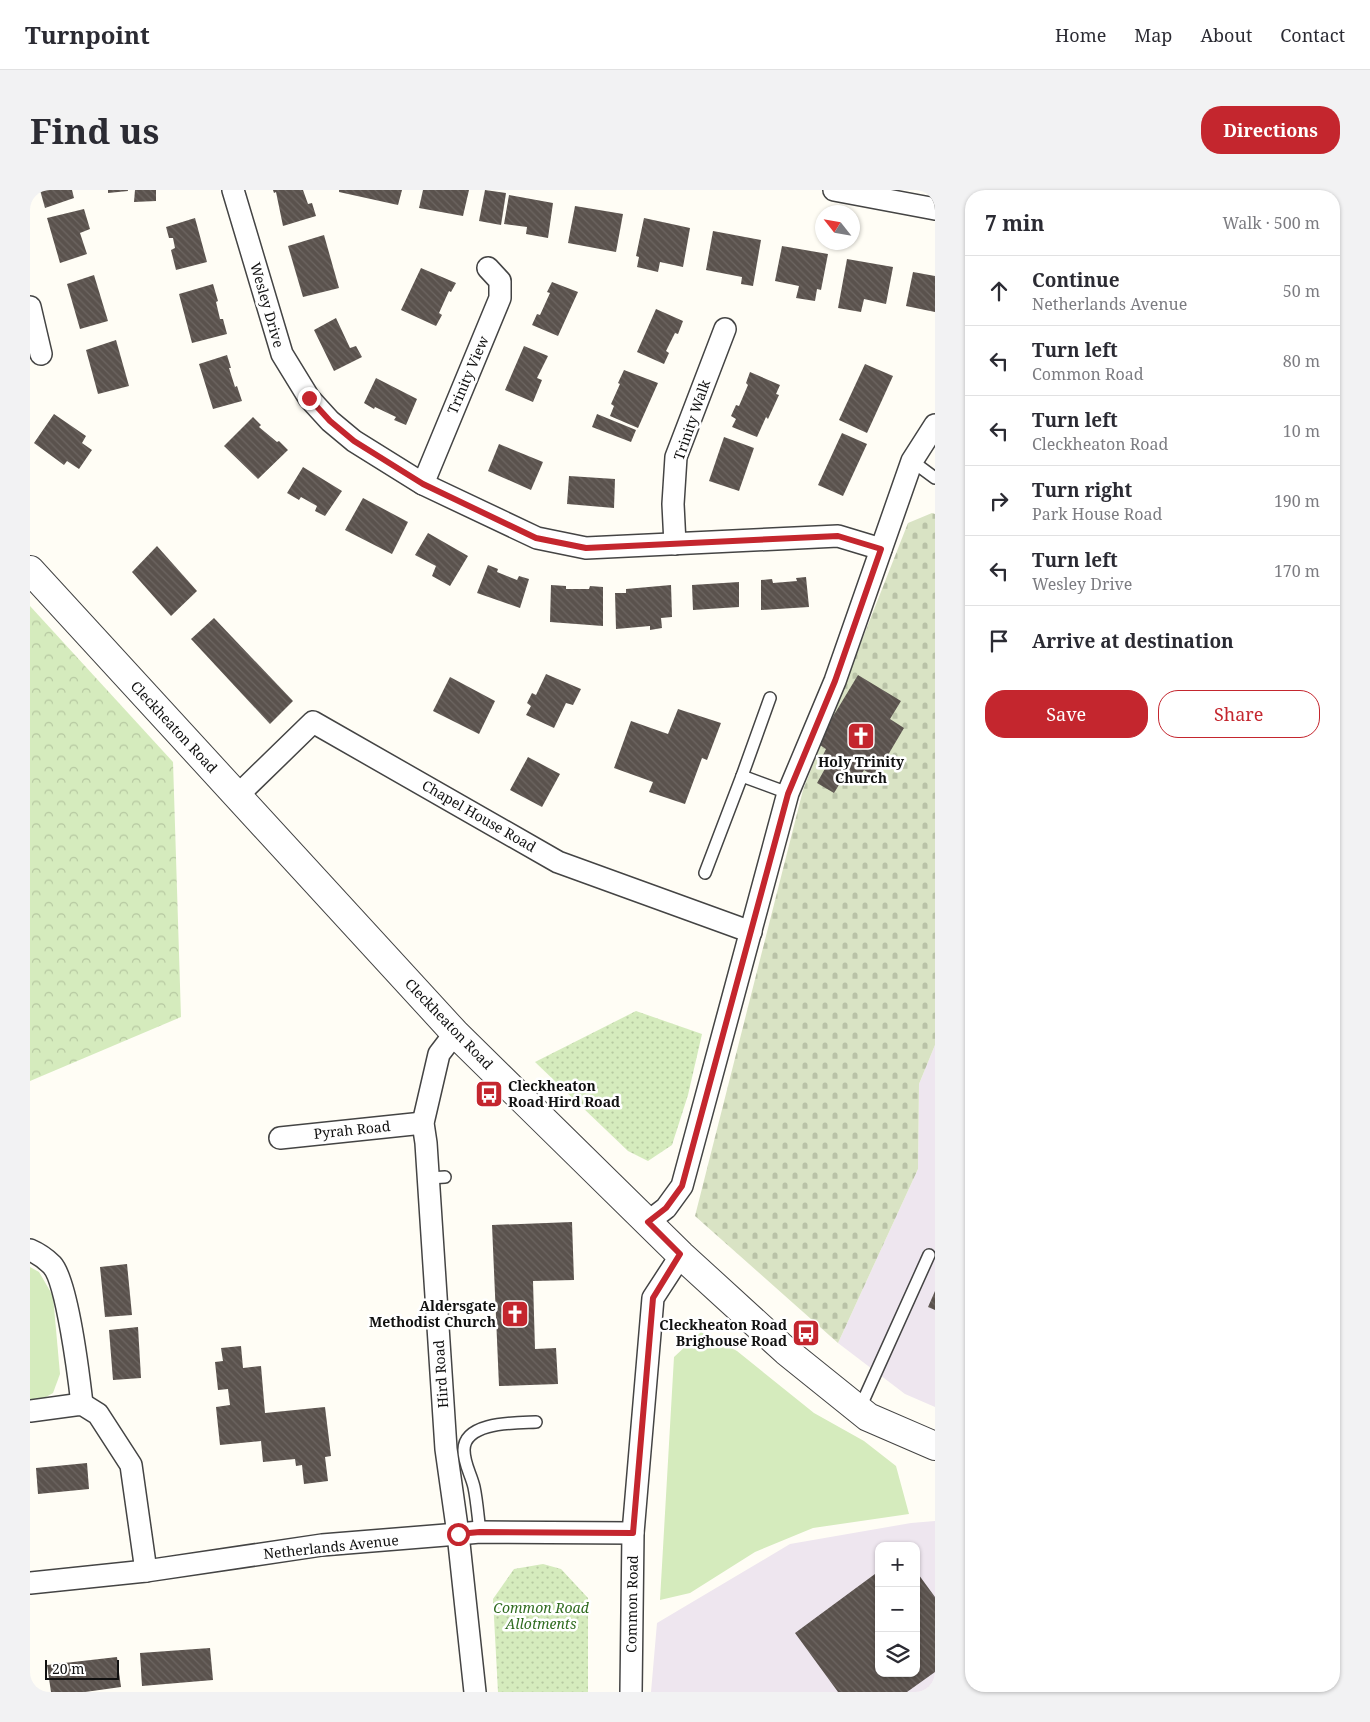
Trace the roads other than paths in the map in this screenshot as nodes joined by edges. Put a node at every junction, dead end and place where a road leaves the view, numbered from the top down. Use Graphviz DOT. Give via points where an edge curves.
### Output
graph roads {
  1 [pos="233,190"];
  2 [pos="834,190"];
  3 [pos="935,209"];
  4 [pos="488,268"];
  5 [pos="30,307"];
  6 [pos="725,329"];
  7 [pos="41,354"];
  8 [pos="935,425"];
  9 [pos="912,461"];
  10 [pos="935,478"];
  11 [pos="423,484"];
  12 [pos="675,544"];
  13 [pos="881,549"];
  14 [pos="33,580"];
  15 [pos="770,698"];
  16 [pos="742,776"];
  17 [pos="788,794"];
  18 [pos="237,796"];
  19 [pos="705,873"];
  20 [pos="751,932"];
  21 [pos="455,1033"];
  22 [pos="423,1123"];
  23 [pos="280,1138"];
  24 [pos="648,1222"];
  25 [pos="30,1250"];
  26 [pos="680,1254"];
  27 [pos="929,1255"];
  28 [pos="82,1404"];
  29 [pos="859,1410"];
  30 [pos="30,1411"];
  31 [pos="536,1422"];
  32 [pos="935,1446"];
  33 [pos="480,1532"];
  34 [pos="633,1533"];
  35 [pos="458,1534"];
  36 [pos="146,1571"];
  37 [pos="30,1583"];
  38 [pos="475,1692"];
  39 [pos="631,1692"];
  1 -- 11 [label="street, Wesley Drive" via="282,354 309,398 354,441"];
  2 -- 3 [label="street"];
  4 -- 11 [label="street, Trinity View" via="500,281 500,298"];
  5 -- 7 [label="street"];
  6 -- 12 [label="street, Trinity Walk" via="676,457"];
  8 -- 9 [label="street"];
  9 -- 10 [label="lane"];
  9 -- 13 [label="street"];
  11 -- 12 [label="street, Wesley Drive" via="536,538 586,548"];
  12 -- 13 [label="street, Wesley Drive" via="838,536"];
  13 -- 17 [label="street" via="835,681"];
  14 -- 18 [label="street, Cleckheaton Road"];
  15 -- 16 [label="lane"];
  16 -- 17 [label="lane"];
  16 -- 19 [label="lane"];
  17 -- 20 [label="street"];
  18 -- 20 [label="street, Chapel House Road" via="313,722 558,862"];
  18 -- 21 [label="street, Cleckheaton Road"];
  20 -- 24 [label="street" via="682,1186 666,1208"];
  21 -- 22 [label="street, Hird Road" via="439,1054"];
  21 -- 24 [label="street, Cleckheaton Road"];
  22 -- 23 [label="street, Pyrah Road"];
  22 -- 35 [label="street, Hird Road" via="437,1177 446,1448"];
  24 -- 26 [label="street, Cleckheaton Road"];
  25 -- 28 [label="street" via="53,1266 61,1283"];
  26 -- 29 [label="street, Cleckheaton Road" via="786,1351"];
  26 -- 34 [label="street, Common Road" via="653,1298"];
  27 -- 29 [label="lane"];
  28 -- 30 [label="street"];
  28 -- 36 [label="street" via="98,1414 131,1465"];
  29 -- 32 [label="street, Cleckheaton Road"];
  31 -- 33 [label="lane" via="482,1428 469,1436 464,1447 465,1464 474,1486"];
  33 -- 34 [label="street, Netherlands Avenue"];
  33 -- 35 [label="street, Netherlands Avenue"];
  34 -- 39 [label="street, Common Road"];
  35 -- 36 [label="street, Netherlands Avenue" via="322,1545"];
  35 -- 38 [label="street, Hird Road"];
  36 -- 37 [label="street, Netherlands Avenue"];
}
